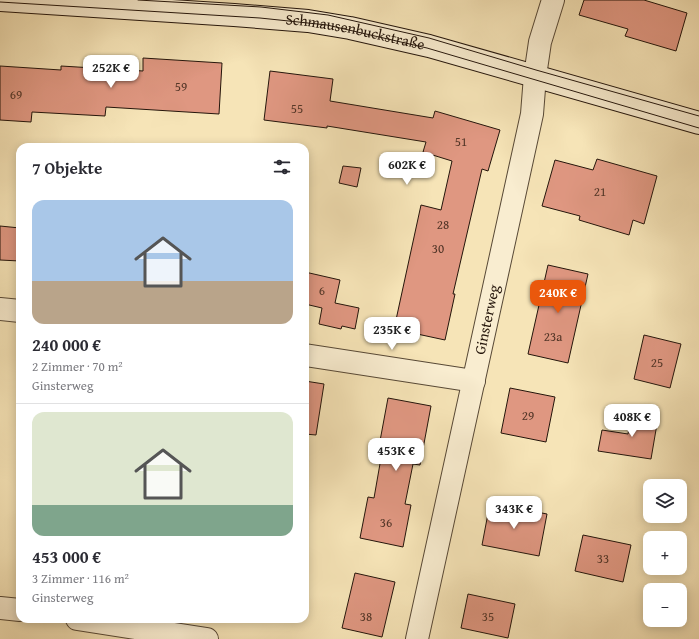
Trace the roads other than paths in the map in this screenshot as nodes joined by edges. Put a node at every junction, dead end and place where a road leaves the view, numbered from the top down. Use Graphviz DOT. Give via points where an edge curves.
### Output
graph roads {
  1 [pos="0,0"];
  2 [pos="553,0"];
  3 [pos="535,76"];
  4 [pos="699,123"];
  5 [pos="0,309"];
  6 [pos="16,311"];
  7 [pos="309,356"];
  8 [pos="474,381"];
  9 [pos="0,608"];
  10 [pos="16,610"];
  11 [pos="103,623"];
  12 [pos="207,639"];
  13 [pos="417,639"];
  1 -- 3 [label="street, Schmausenbuckstraße" via="234,15 330,24 390,36"];
  2 -- 3 [label="street, Ginsterweg" via="540,42"];
  3 -- 4 [label="street, Schmausenbuckstraße"];
  3 -- 8 [label="street, Ginsterweg" via="532,114"];
  5 -- 6 [label="street"];
  7 -- 8 [label="street"];
  8 -- 13 [label="street, Ginsterweg"];
  9 -- 10 [label="street"];
  11 -- 12 [label="street"];
}
